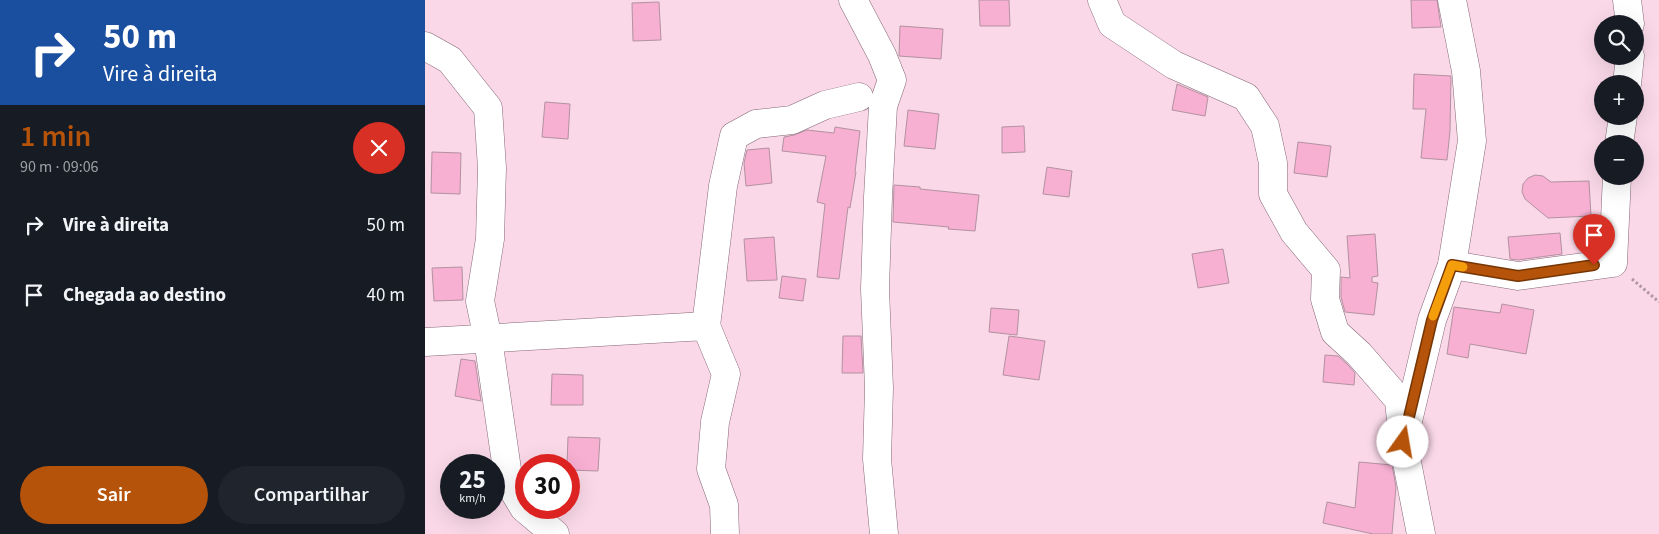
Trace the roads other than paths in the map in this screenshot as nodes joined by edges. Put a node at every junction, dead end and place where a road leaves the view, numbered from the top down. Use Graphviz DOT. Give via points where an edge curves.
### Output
graph roads {
  1 [pos="853,0"];
  2 [pos="1102,0"];
  3 [pos="1452,0"];
  4 [pos="1627,0"];
  5 [pos="1629,15"];
  6 [pos="425,46"];
  7 [pos="859,96"];
  8 [pos="1617,185"];
  9 [pos="1452,265"];
  10 [pos="706,326"];
  11 [pos="488,339"];
  12 [pos="425,342"];
  13 [pos="1403,442"];
  14 [pos="555,534"];
  15 [pos="725,534"];
  16 [pos="884,534"];
  17 [pos="1421,534"];
  1 -- 16 [label="street" via="892,80 883,106 875,289 879,388 877,459"];
  2 -- 13 [label="street" via="1112,24 1174,65 1246,97 1251,104 1265,126 1273,163 1273,194 1294,232 1326,270 1325,299 1335,332 1399,400"];
  3 -- 9 [label="street" via="1466,71 1472,141"];
  4 -- 5 [label="street"];
  6 -- 11 [label="street" via="450,60 488,108 490,239 480,300"];
  7 -- 10 [label="street" via="825,105 792,120 756,124 733,136 723,186"];
  8 -- 9 [label="street" via="1613,263 1518,276"];
  9 -- 13 [label="street" via="1432,320"];
  10 -- 11 [label="street"];
  10 -- 15 [label="street" via="726,374 715,422 711,469 724,505"];
  11 -- 12 [label="street"];
  11 -- 14 [label="street" via="509,483 524,508"];
  13 -- 17 [label="street"];
}
